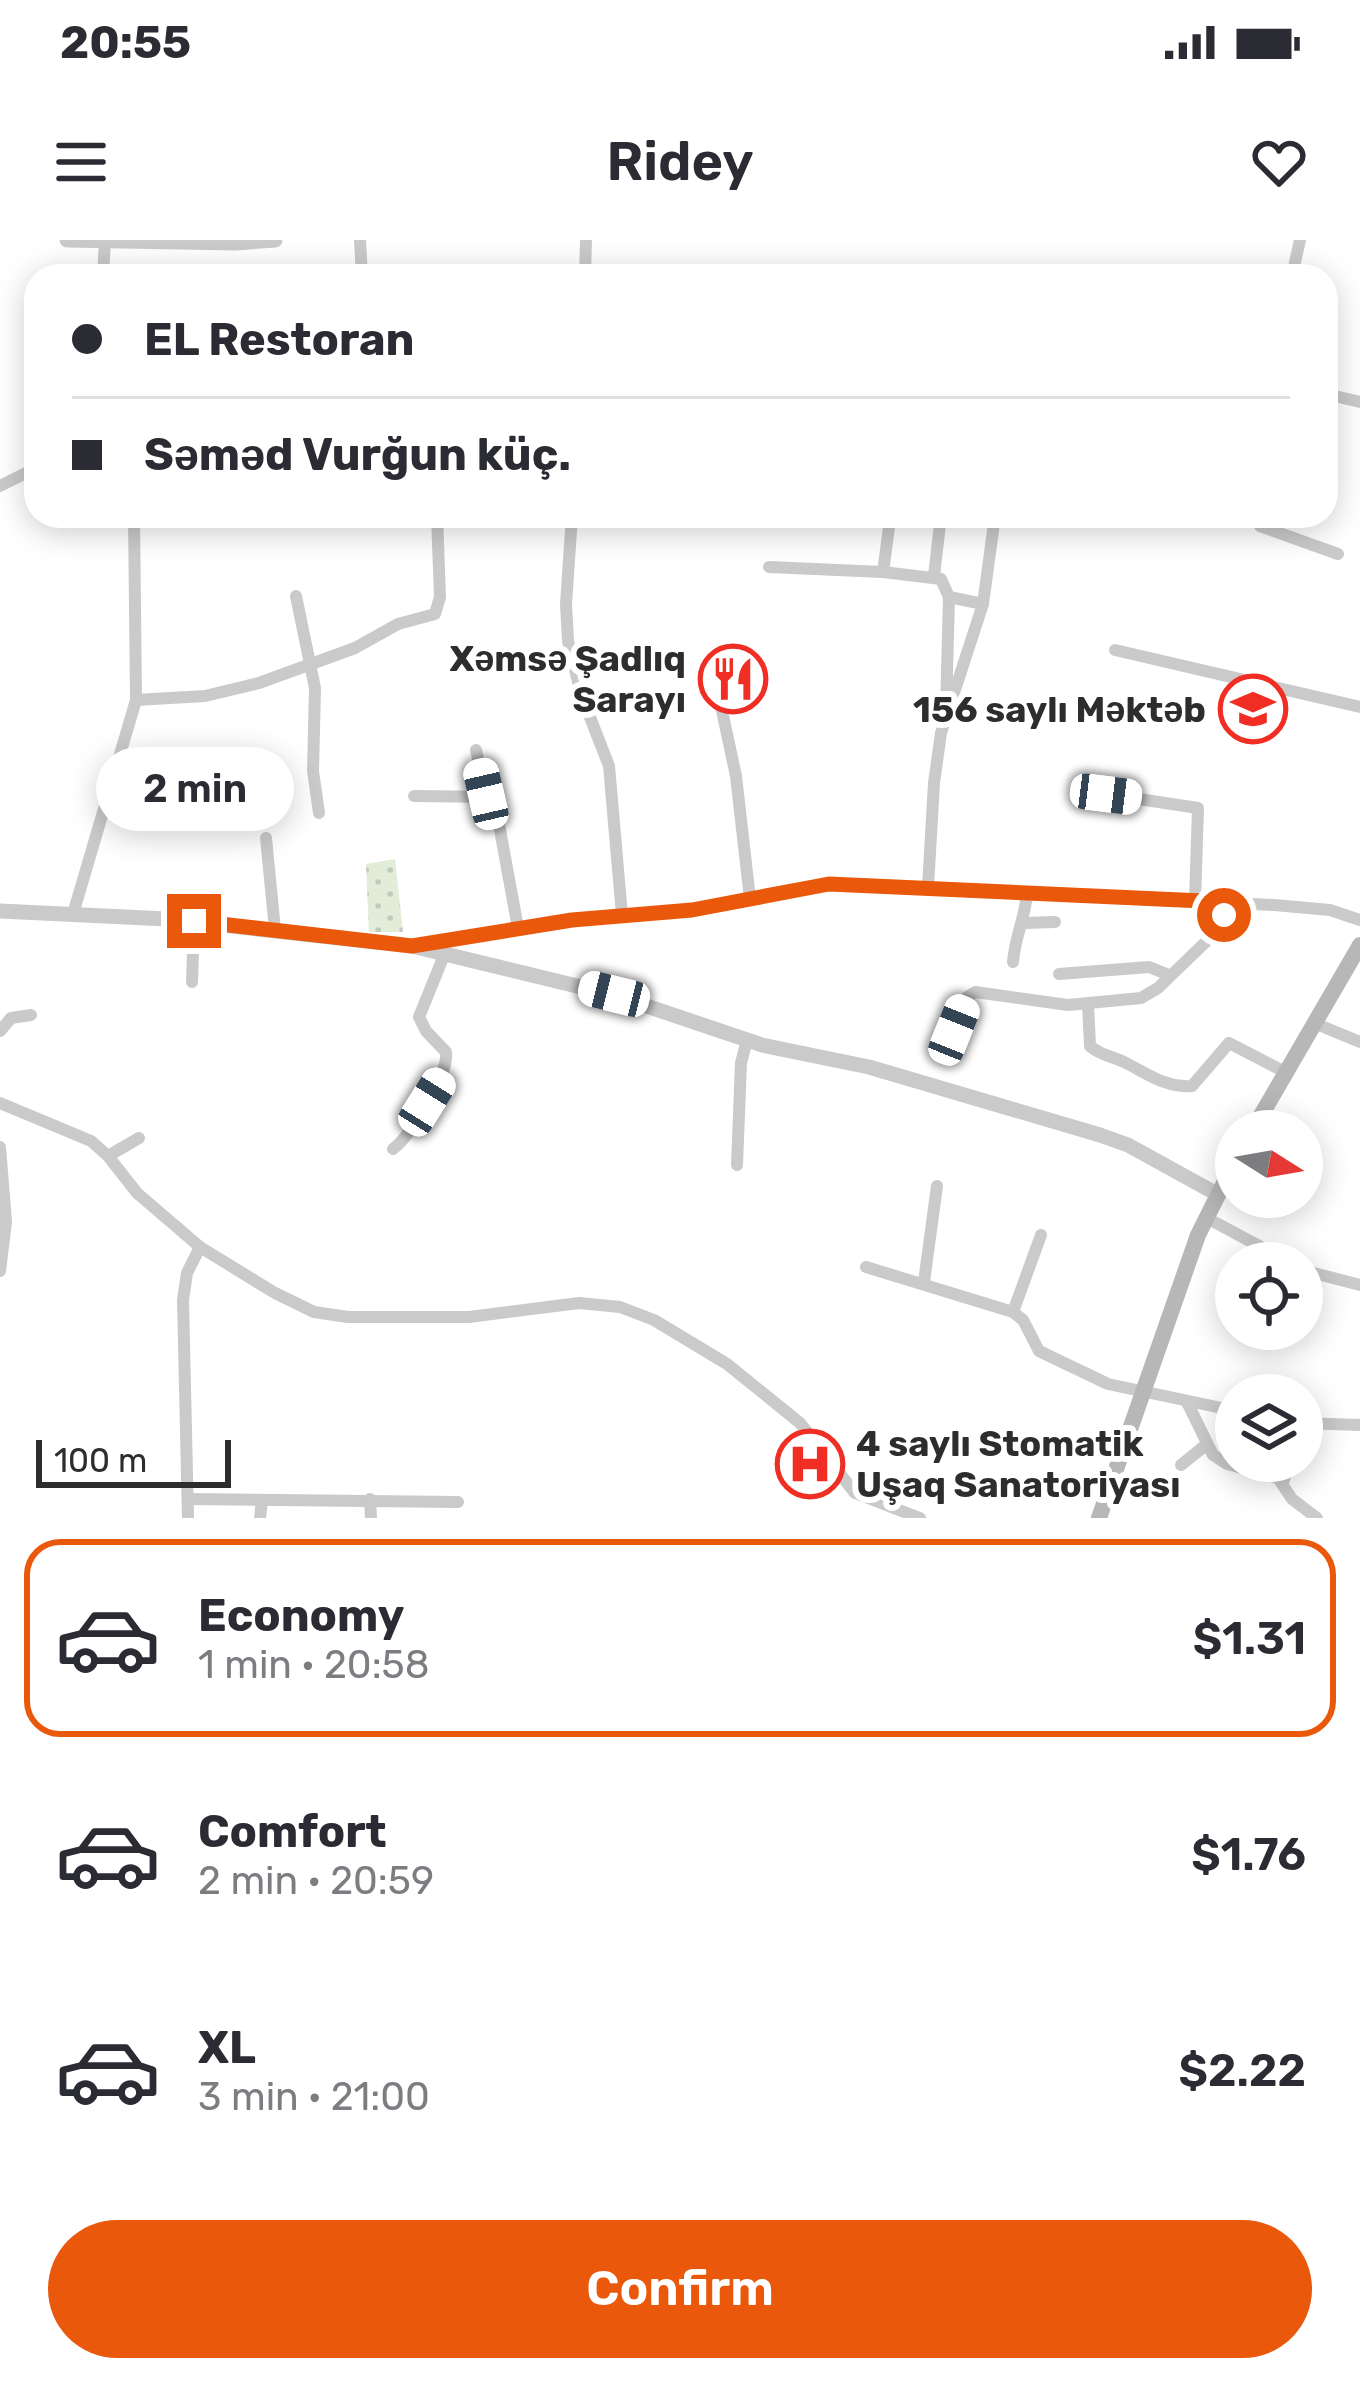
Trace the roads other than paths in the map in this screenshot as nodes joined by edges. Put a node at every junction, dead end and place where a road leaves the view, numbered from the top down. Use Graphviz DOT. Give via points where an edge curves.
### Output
graph roads {
  1 [pos="67,240"];
  2 [pos="275,240"];
  3 [pos="105,241"];
  4 [pos="134,528"];
  5 [pos="437,528"];
  6 [pos="571,528"];
  7 [pos="889,528"];
  8 [pos="940,528"];
  9 [pos="992,528"];
  10 [pos="1266,528"];
  11 [pos="1289,528"];
  12 [pos="1289,536"];
  13 [pos="1338,554"];
  14 [pos="769,567"];
  15 [pos="883,572"];
  16 [pos="934,576"];
  17 [pos="296,596"];
  18 [pos="949,596"];
  19 [pos="983,604"];
  20 [pos="1115,650"];
  21 [pos="310,663"];
  22 [pos="136,700"];
  23 [pos="721,706"];
  24 [pos="1360,707"];
  25 [pos="946,714"];
  26 [pos="476,750"];
  27 [pos="486,794"];
  28 [pos="1106,794"];
  29 [pos="414,796"];
  30 [pos="320,813"];
  31 [pos="266,838"];
  32 [pos="928,887"];
  33 [pos="1027,893"];
  34 [pos="751,899"];
  35 [pos="1195,901"];
  36 [pos="1225,902"];
  37 [pos="0,911"];
  38 [pos="73,914"];
  39 [pos="622,915"];
  40 [pos="1360,920"];
  41 [pos="194,921"];
  42 [pos="1055,922"];
  43 [pos="1024,923"];
  44 [pos="518,928"];
  45 [pos="275,930"];
  46 [pos="472,934"];
  47 [pos="1360,945"];
  48 [pos="412,946"];
  49 [pos="446,953"];
  50 [pos="470,959"];
  51 [pos="1013,962"];
  52 [pos="1059,974"];
  53 [pos="1169,975"];
  54 [pos="192,982"];
  55 [pos="1088,1004"];
  56 [pos="31,1015"];
  57 [pos="1314,1023"];
  58 [pos="954,1030"];
  59 [pos="0,1031"];
  60 [pos="747,1040"];
  61 [pos="1360,1042"];
  62 [pos="1285,1072"];
  63 [pos="1,1106"];
  64 [pos="1264,1110"];
  65 [pos="139,1138"];
  66 [pos="0,1147"];
  67 [pos="393,1149"];
  68 [pos="108,1156"];
  69 [pos="737,1166"];
  70 [pos="937,1186"];
  71 [pos="1215,1193"];
  72 [pos="1215,1198"];
  73 [pos="1205,1217"];
  74 [pos="1041,1235"];
  75 [pos="1252,1242"];
  76 [pos="200,1247"];
  77 [pos="866,1267"];
  78 [pos="0,1271"];
  79 [pos="1323,1275"];
  80 [pos="924,1282"];
  81 [pos="1360,1285"];
  82 [pos="1013,1312"];
  83 [pos="1142,1394"];
  84 [pos="1187,1402"];
  85 [pos="1215,1407"];
  86 [pos="1323,1424"];
  87 [pos="1360,1425"];
  88 [pos="1207,1444"];
  89 [pos="1215,1456"];
  90 [pos="1181,1465"];
  91 [pos="1282,1482"];
  92 [pos="370,1498"];
  93 [pos="188,1499"];
  94 [pos="262,1500"];
  95 [pos="458,1502"];
  96 [pos="188,1518"];
  97 [pos="260,1518"];
  98 [pos="371,1518"];
  99 [pos="920,1518"];
  100 [pos="1100,1518"];
  101 [pos="1317,1518"];
  1 -- 3 [label="street"];
  2 -- 3 [label="street"];
  4 -- 22 [label="street"];
  5 -- 21 [label="street" via="435,614"];
  6 -- 39 [label="street" via="568,640 609,766"];
  7 -- 15 [label="street"];
  8 -- 16 [label="street"];
  9 -- 19 [label="street"];
  10 -- 12 [label="street"];
  11 -- 12 [label="street"];
  12 -- 13 [label="street"];
  14 -- 15 [label="street"];
  15 -- 16 [label="street"];
  16 -- 18 [label="street"];
  17 -- 21 [label="street"];
  18 -- 19 [label="street"];
  18 -- 25 [label="street"];
  19 -- 25 [label="street"];
  20 -- 24 [label="street"];
  21 -- 22 [label="street" via="225,692"];
  21 -- 30 [label="street"];
  22 -- 38 [label="street"];
  23 -- 34 [label="street"];
  25 -- 32 [label="street"];
  26 -- 27 [label="street"];
  27 -- 29 [label="street"];
  27 -- 44 [label="street" via="496,800"];
  28 -- 35 [label="street" via="1198,808"];
  31 -- 45 [label="street"];
  32 -- 33 [label="street"];
  32 -- 34 [label="street" via="829,884"];
  33 -- 35 [label="street"];
  33 -- 43 [label="street"];
  34 -- 39 [label="street"];
  35 -- 36 [label="street"];
  36 -- 40 [label="street"];
  36 -- 53 [label="street" via="1214,934"];
  37 -- 38 [label="street"];
  38 -- 41 [label="street"];
  39 -- 44 [label="street"];
  41 -- 45 [label="street"];
  41 -- 54 [label="street"];
  42 -- 43 [label="street"];
  43 -- 51 [label="street"];
  44 -- 46 [label="street"];
  45 -- 48 [label="street"];
  46 -- 48 [label="street"];
  46 -- 50 [label="street"];
  47 -- 57 [label="main road"];
  48 -- 49 [label="street"];
  49 -- 50 [label="street"];
  49 -- 67 [label="street" via="419,1017 446,1052 446,1069"];
  50 -- 60 [label="street" via="614,994"];
  52 -- 53 [label="street" via="1149,967"];
  53 -- 55 [label="street" via="1151,994"];
  55 -- 58 [label="street" via="976,992"];
  55 -- 62 [label="street" via="1094,1051 1149,1078 1192,1086 1229,1043"];
  56 -- 59 [label="street" via="11,1018"];
  57 -- 61 [label="street"];
  57 -- 62 [label="main road"];
  60 -- 69 [label="street"];
  60 -- 71 [label="street" via="869,1066 1114,1139"];
  62 -- 64 [label="main road"];
  63 -- 68 [label="street"];
  65 -- 68 [label="street"];
  66 -- 78 [label="street"];
  68 -- 76 [label="street"];
  70 -- 80 [label="street"];
  72 -- 73 [label="main road"];
  73 -- 75 [label="street"];
  73 -- 83 [label="main road"];
  74 -- 82 [label="street"];
  76 -- 93 [label="street" via="183,1300"];
  76 -- 99 [label="street" via="275,1293 333,1316 490,1316 579,1303 634,1311 727,1364 800,1423 854,1493"];
  77 -- 80 [label="street"];
  79 -- 81 [label="street"];
  80 -- 82 [label="street"];
  82 -- 83 [label="street" via="1048,1357"];
  83 -- 84 [label="street"];
  83 -- 100 [label="main road"];
  84 -- 85 [label="street"];
  84 -- 88 [label="street"];
  86 -- 87 [label="street"];
  88 -- 89 [label="street"];
  88 -- 90 [label="street"];
  91 -- 101 [label="street"];
  92 -- 94 [label="street"];
  92 -- 95 [label="street"];
  92 -- 98 [label="street"];
  93 -- 94 [label="street"];
  93 -- 96 [label="street"];
  94 -- 97 [label="street"];
}
